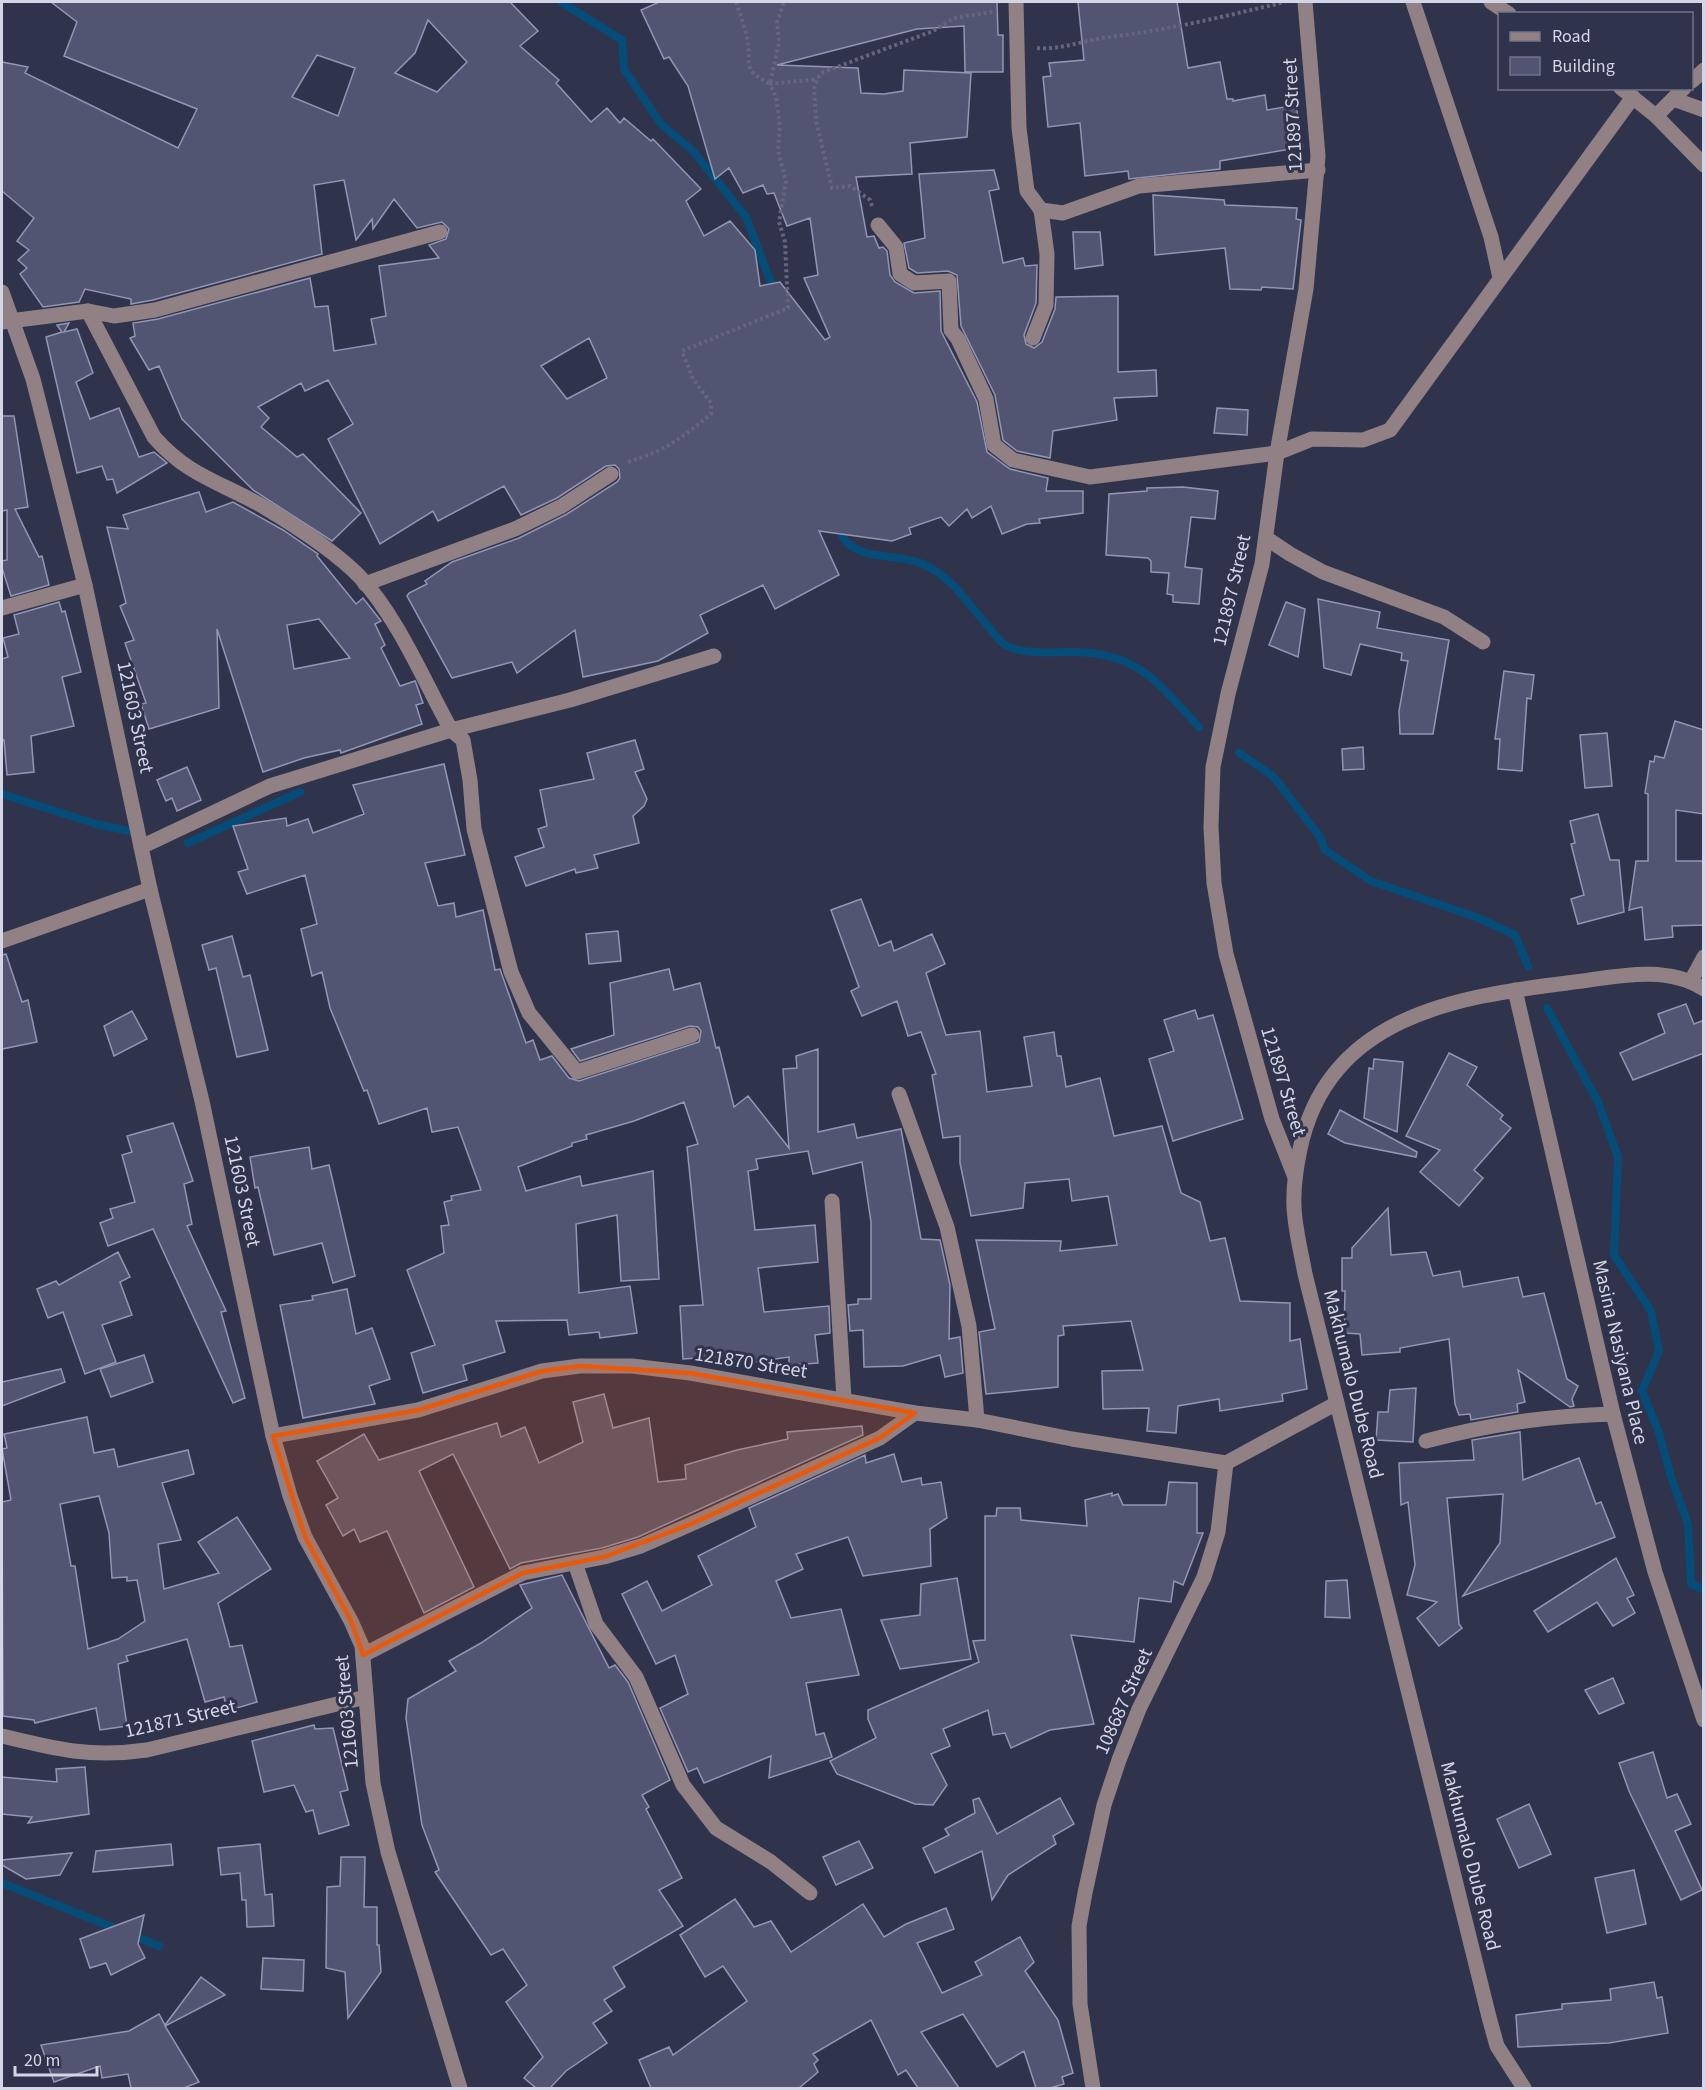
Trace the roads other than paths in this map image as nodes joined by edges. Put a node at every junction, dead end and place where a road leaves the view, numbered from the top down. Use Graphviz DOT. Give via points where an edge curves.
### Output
graph roads {
  1 [pos="1305,2"];
  2 [pos="1413,2"];
  3 [pos="1491,2"];
  4 [pos="1015,5"];
  5 [pos="1506,12"];
  6 [pos="1627,93"];
  7 [pos="1679,94"];
  8 [pos="1704,110"];
  9 [pos="1656,116"];
  10 [pos="1704,165"];
  11 [pos="1318,170"];
  12 [pos="1041,210"];
  13 [pos="878,225"];
  14 [pos="440,232"];
  15 [pos="1500,278"];
  16 [pos="2,292"];
  17 [pos="88,311"];
  18 [pos="7,321"];
  19 [pos="1033,338"];
  20 [pos="1277,453"];
  21 [pos="611,474"];
  22 [pos="1266,538"];
  23 [pos="365,584"];
  24 [pos="85,585"];
  25 [pos="2,609"];
  26 [pos="1483,642"];
  27 [pos="714,656"];
  28 [pos="451,730"];
  29 [pos="141,847"];
  30 [pos="150,889"];
  31 [pos="2,941"];
  32 [pos="1704,957"];
  33 [pos="1697,985"];
  34 [pos="1515,990"];
  35 [pos="693,1035"];
  36 [pos="899,1094"];
  37 [pos="1294,1177"];
  38 [pos="832,1202"];
  39 [pos="844,1399"];
  40 [pos="1337,1403"];
  41 [pos="915,1413"];
  42 [pos="1613,1414"];
  43 [pos="977,1420"];
  44 [pos="273,1436"];
  45 [pos="1426,1441"];
  46 [pos="1226,1463"];
  47 [pos="575,1563"];
  48 [pos="363,1655"];
  49 [pos="366,1697"];
  50 [pos="1704,1720"];
  51 [pos="2,1736"];
  52 [pos="810,1893"];
  53 [pos="460,2088"];
  54 [pos="1093,2088"];
  55 [pos="1524,2088"];
  1 -- 11 [label="street, 121897 Street"];
  2 -- 15 [label="street" via="1491,237"];
  3 -- 5 [label="street"];
  4 -- 12 [label="street" via="1019,128 1027,191"];
  6 -- 9 [label="street"];
  6 -- 15 [label="street"];
  7 -- 8 [label="street"];
  7 -- 9 [label="street"];
  9 -- 10 [label="street"];
  11 -- 12 [label="street" via="1139,186 1062,213"];
  11 -- 20 [label="street, 121897 Street" via="1306,289"];
  12 -- 19 [label="street" via="1047,254 1046,305"];
  13 -- 20 [label="street" via="896,247 900,274 914,283 949,281 951,330 986,399 994,445 1013,460 1090,477"];
  14 -- 17 [label="street" via="155,310 114,316"];
  15 -- 20 [label="street" via="1390,430 1363,440 1312,439"];
  16 -- 18 [label="street, 121603 Street"];
  17 -- 18 [label="street"];
  17 -- 23 [label="street" via="154,436 168,453 204,478 263,506 323,548"];
  18 -- 24 [label="street, 121603 Street" via="33,379"];
  20 -- 22 [label="street, 121897 Street"];
  21 -- 23 [label="street" via="562,506 515,529"];
  22 -- 26 [label="street" via="1323,572 1444,616"];
  22 -- 37 [label="street, 121897 Street" via="1214,767 1211,827 1214,883 1226,954 1268,1108"];
  23 -- 28 [label="street" via="408,649"];
  24 -- 25 [label="street"];
  24 -- 29 [label="street, 121603 Street"];
  27 -- 28 [label="street" via="570,700"];
  28 -- 29 [label="street" via="270,786"];
  28 -- 35 [label="street" via="463,740 477,840 512,972 529,1013 577,1072"];
  29 -- 30 [label="street, 121603 Street"];
  30 -- 31 [label="street"];
  30 -- 44 [label="street, 121603 Street" via="202,1101"];
  32 -- 33 [label="street"];
  33 -- 34 [label="street, Makhumalo Dube Road" via="1670,975 1625,976"];
  34 -- 37 [label="street, Makhumalo Dube Road" via="1424,1012 1398,1022 1352,1052 1318,1098 1305,1127"];
  34 -- 42 [label="street, Masina Nasiyana Place"];
  36 -- 43 [label="street" via="947,1227 969,1326"];
  37 -- 40 [label="street, Makhumalo Dube Road" via="1294,1208 1305,1274"];
  38 -- 39 [label="street"];
  39 -- 41 [label="street, 121870 Street"];
  39 -- 44 [label="street, 121870 Street" via="690,1373 632,1366 580,1366 542,1371 418,1410"];
  40 -- 46 [label="street"];
  40 -- 55 [label="street, Makhumalo Dube Road" via="1489,2018 1497,2046"];
  41 -- 43 [label="street, 121870 Street"];
  41 -- 47 [label="street" via="880,1438 689,1525 641,1546"];
  42 -- 45 [label="street" via="1565,1415 1489,1425"];
  42 -- 50 [label="street, Masina Nasiyana Place" via="1655,1572"];
  43 -- 46 [label="street, 121870 Street"];
  44 -- 48 [label="street, 121603 Street" via="305,1537 351,1621"];
  46 -- 54 [label="street, 108687 Street" via="1218,1533 1204,1577 1139,1709 1119,1760 1104,1805 1085,1893 1079,1926 1080,2004"];
  47 -- 48 [label="street" via="523,1573"];
  47 -- 52 [label="street" via="596,1624 636,1677 683,1785 716,1828 771,1862"];
  48 -- 49 [label="street, 121603 Street"];
  49 -- 51 [label="street, 121871 Street" via="118,1754 58,1750"];
  49 -- 53 [label="street, 121603 Street" via="373,1783 388,1852"];
}
